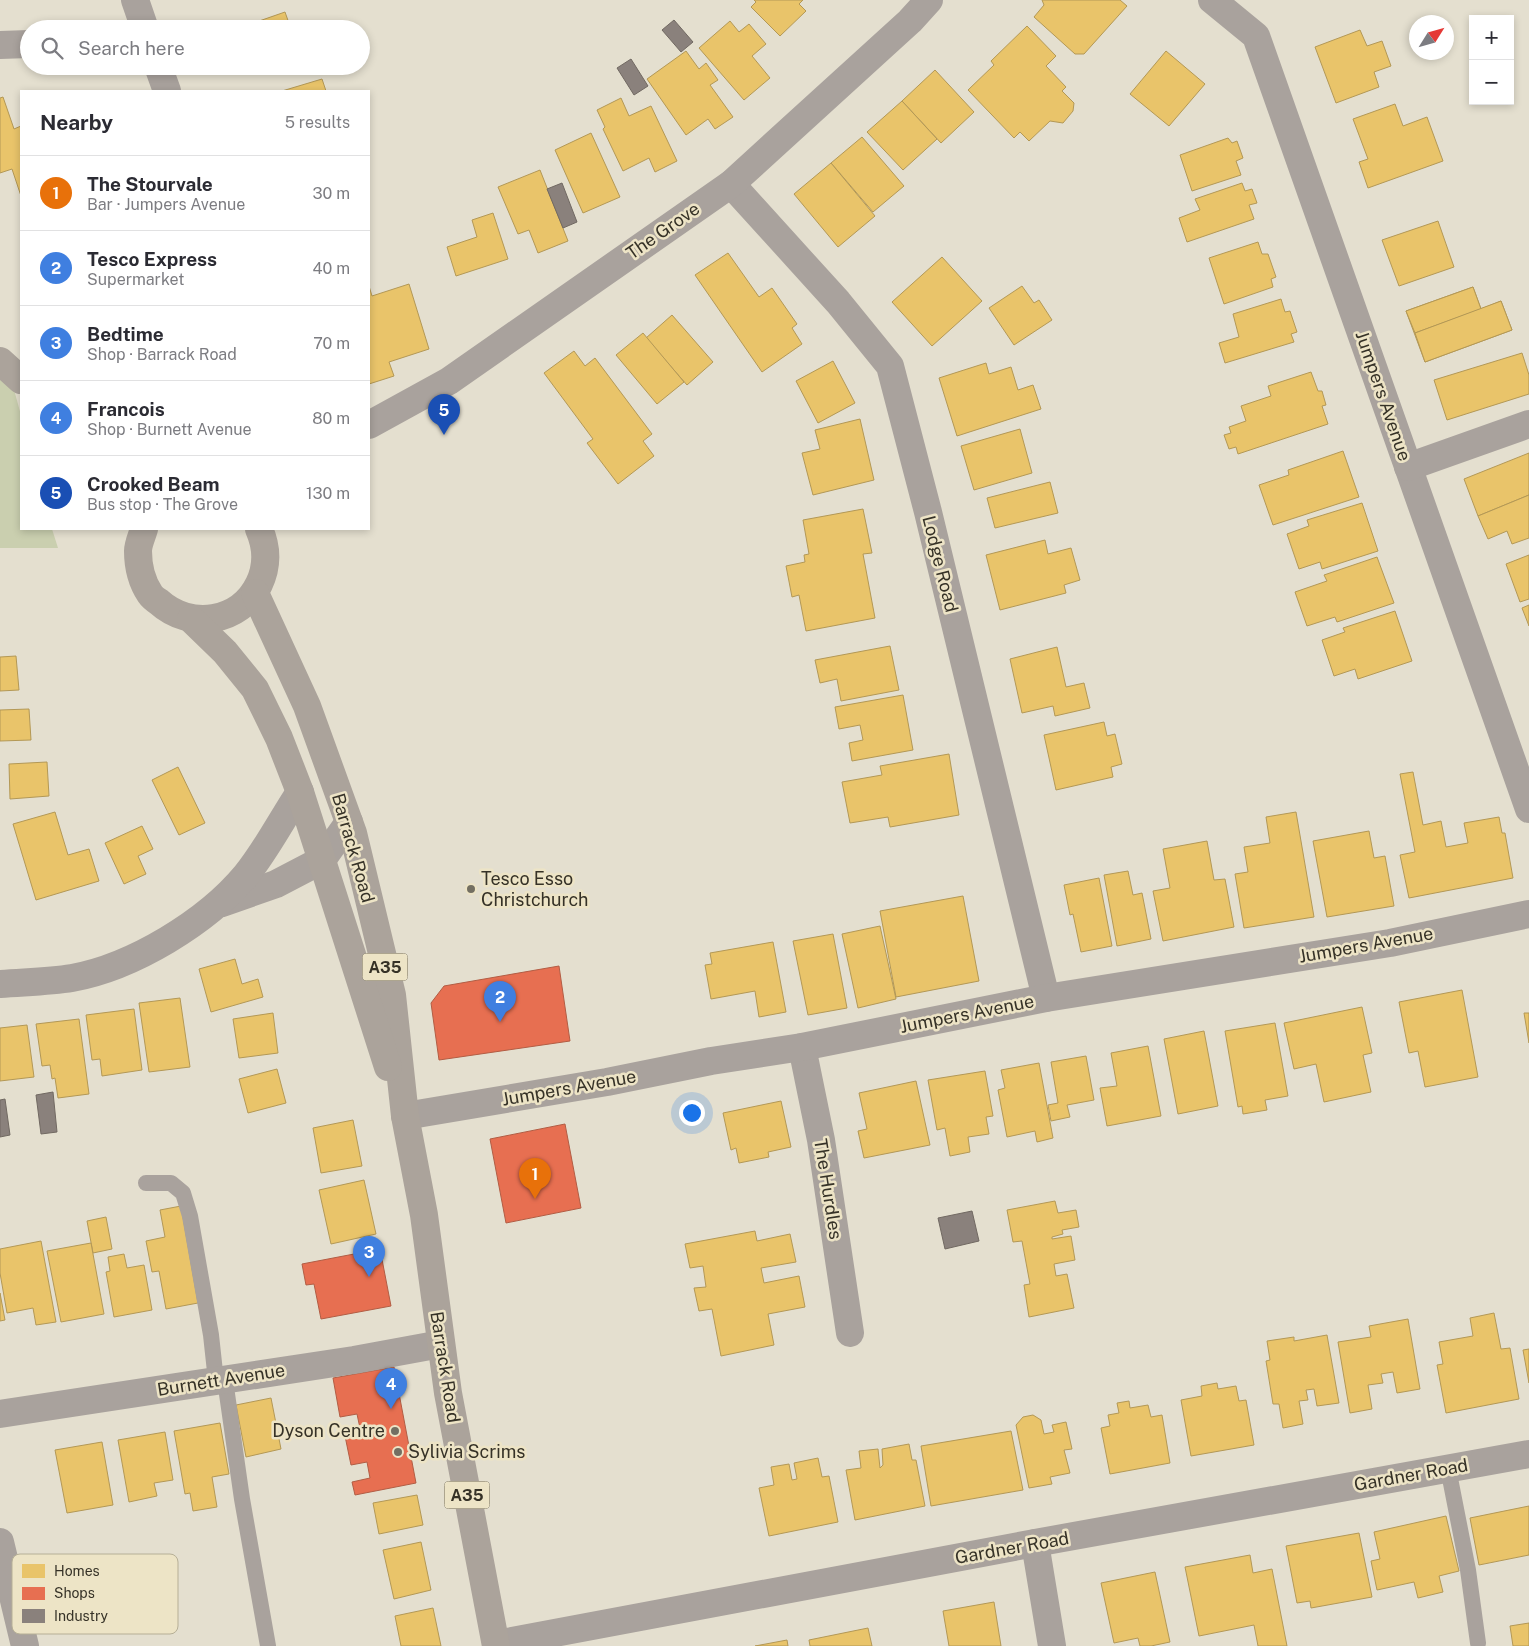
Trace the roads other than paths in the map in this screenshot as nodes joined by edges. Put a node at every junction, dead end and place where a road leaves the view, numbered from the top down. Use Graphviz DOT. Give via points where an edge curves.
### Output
graph roads {
  1 [pos="135,0"];
  2 [pos="929,0"];
  3 [pos="1212,0"];
  4 [pos="142,20"];
  5 [pos="20,44"];
  6 [pos="0,45"];
  7 [pos="161,75"];
  8 [pos="167,90"];
  9 [pos="731,184"];
  10 [pos="0,361"];
  11 [pos="20,379"];
  12 [pos="370,424"];
  13 [pos="1529,424"];
  14 [pos="1408,466"];
  15 [pos="144,530"];
  16 [pos="265,533"];
  17 [pos="255,592"];
  18 [pos="192,619"];
  19 [pos="300,792"];
  20 [pos="1529,809"];
  21 [pos="349,822"];
  22 [pos="322,860"];
  23 [pos="216,905"];
  24 [pos="1529,914"];
  25 [pos="0,984"];
  26 [pos="1046,998"];
  27 [pos="802,1046"];
  28 [pos="405,1116"];
  29 [pos="146,1183"];
  30 [pos="850,1333"];
  31 [pos="441,1344"];
  32 [pos="221,1381"];
  33 [pos="0,1414"];
  34 [pos="1529,1454"];
  35 [pos="1448,1468"];
  36 [pos="0,1542"];
  37 [pos="1035,1543"];
  38 [pos="12,1592"];
  39 [pos="1478,1643"];
  40 [pos="496,1645"];
  41 [pos="268,1646"];
  42 [pos="1052,1646"];
  1 -- 4 [label="street"];
  2 -- 9 [label="street, The Grove" via="910,22"];
  3 -- 14 [label="street, Jumpers Avenue" via="1256,36"];
  5 -- 6 [label="street"];
  7 -- 8 [label="street"];
  9 -- 12 [label="street, The Grove" via="449,381"];
  9 -- 26 [label="street, Lodge Road" via="838,302 890,366"];
  10 -- 11 [label="main road"];
  13 -- 14 [label="street"];
  14 -- 20 [label="street, Jumpers Avenue"];
  15 -- 18 [label="main road, A35" via="138,549 140,573 151,595 169,611"];
  16 -- 17 [label="main road, A35" via="266,559"];
  17 -- 18 [label="main road, A35" via="242,606 227,615"];
  17 -- 21 [label="main road, Barrack Road / A35" via="307,706"];
  18 -- 19 [label="main road, Barrack Road / A35" via="255,689"];
  19 -- 22 [label="main road, Barrack Road / A35"];
  19 -- 23 [label="street" via="245,875"];
  21 -- 22 [label="street"];
  21 -- 28 [label="main road, Barrack Road / A35" via="392,995"];
  22 -- 23 [label="street" via="276,884"];
  22 -- 28 [label="main road, Barrack Road / A35"];
  23 -- 25 [label="street" via="142,955 119,965 72,978"];
  24 -- 26 [label="street, Jumpers Avenue" via="1390,942"];
  26 -- 27 [label="street, Jumpers Avenue"];
  27 -- 28 [label="street, Jumpers Avenue"];
  27 -- 30 [label="street, The Hurdles" via="821,1140"];
  28 -- 31 [label="main road, Barrack Road / A35" via="424,1215"];
  29 -- 32 [label="lane" via="171,1183 183,1193"];
  31 -- 32 [label="street, Burnett Avenue"];
  31 -- 40 [label="main road, Barrack Road / A35"];
  32 -- 33 [label="street, Burnett Avenue"];
  32 -- 41 [label="lane"];
  34 -- 35 [label="street, Gardner Road"];
  35 -- 37 [label="street, Gardner Road"];
  35 -- 39 [label="lane"];
  36 -- 38 [label="street"];
  37 -- 40 [label="street, Gardner Road"];
  37 -- 42 [label="street"];
}
